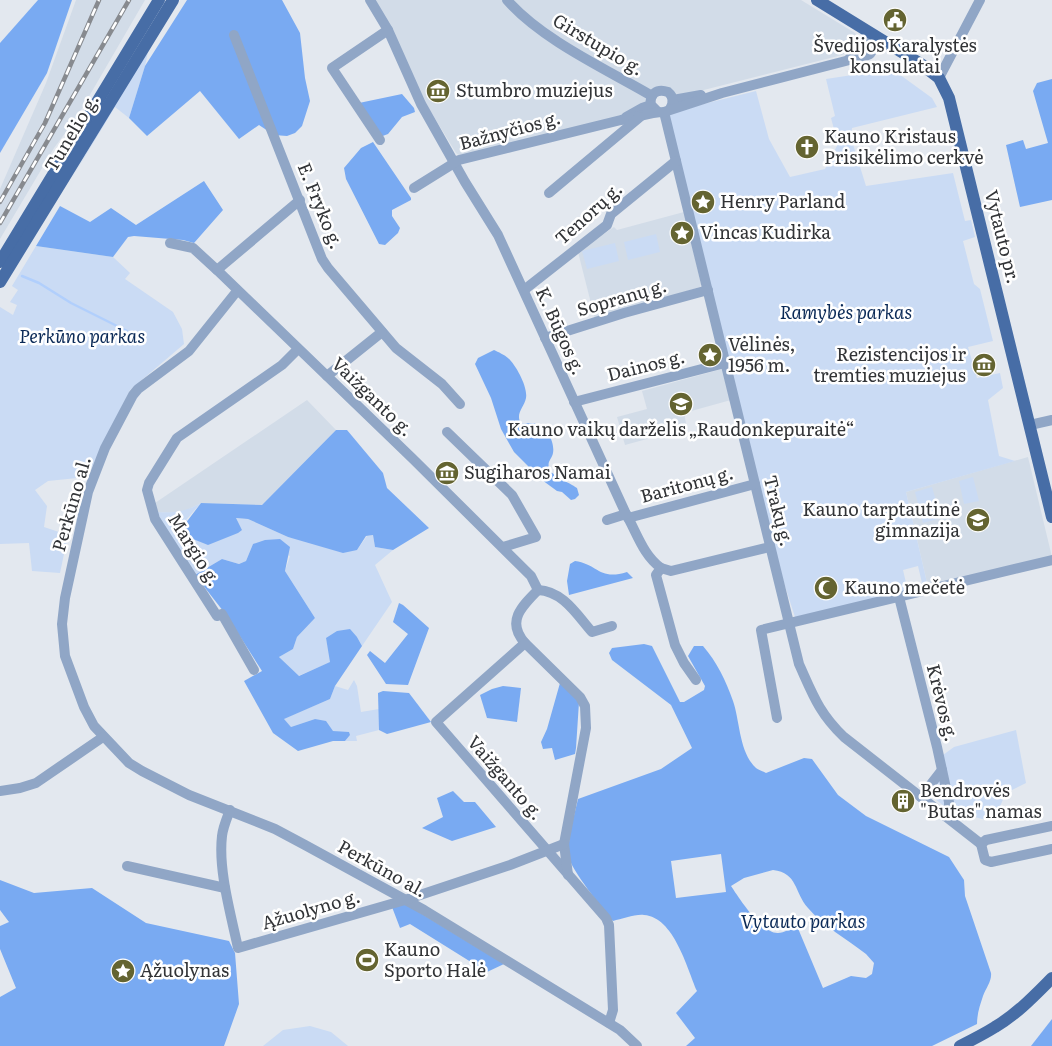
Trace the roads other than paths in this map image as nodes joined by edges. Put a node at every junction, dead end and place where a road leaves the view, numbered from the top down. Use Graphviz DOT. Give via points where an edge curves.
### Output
graph roads {
  1 [pos="159,0"];
  2 [pos="173,0"];
  3 [pos="370,0"];
  4 [pos="507,0"];
  5 [pos="817,0"];
  6 [pos="980,0"];
  7 [pos="388,30"];
  8 [pos="234,35"];
  9 [pos="875,36"];
  10 [pos="939,78"];
  11 [pos="661,106"];
  12 [pos="641,117"];
  13 [pos="621,120"];
  14 [pos="380,140"];
  15 [pos="676,161"];
  16 [pos="455,162"];
  17 [pos="414,188"];
  18 [pos="549,193"];
  19 [pos="300,200"];
  20 [pos="170,244"];
  21 [pos="0,262"];
  22 [pos="217,270"];
  23 [pos="0,282"];
  24 [pos="524,290"];
  25 [pos="708,290"];
  26 [pos="237,291"];
  27 [pos="382,332"];
  28 [pos="545,338"];
  29 [pos="298,349"];
  30 [pos="726,363"];
  31 [pos="327,376"];
  32 [pos="574,402"];
  33 [pos="460,404"];
  34 [pos="1052,420"];
  35 [pos="1030,426"];
  36 [pos="447,432"];
  37 [pos="755,484"];
  38 [pos="627,516"];
  39 [pos="1052,517"];
  40 [pos="607,520"];
  41 [pos="503,547"];
  42 [pos="770,547"];
  43 [pos="1052,560"];
  44 [pos="661,568"];
  45 [pos="538,590"];
  46 [pos="899,597"];
  47 [pos="788,624"];
  48 [pos="612,626"];
  49 [pos="525,643"];
  50 [pos="254,670"];
  51 [pos="696,680"];
  52 [pos="777,718"];
  53 [pos="103,737"];
  54 [pos="942,770"];
  55 [pos="0,791"];
  56 [pos="921,797"];
  57 [pos="230,810"];
  58 [pos="945,816"];
  59 [pos="1052,826"];
  60 [pos="564,844"];
  61 [pos="981,844"];
  62 [pos="1052,849"];
  63 [pos="546,850"];
  64 [pos="127,866"];
  65 [pos="568,876"];
  66 [pos="225,888"];
  67 [pos="405,900"];
  68 [pos="1052,978"];
  69 [pos="609,1023"];
  70 [pos="637,1046"];
  71 [pos="960,1046"];
  1 -- 21 [label="main road, Tunelio g."];
  2 -- 23 [label="main road, Tunelio g."];
  3 -- 7 [label="street, K. Būgos g."];
  4 -- 11 [label="street, Girstupio g." via="527,20 553,38"];
  5 -- 9 [label="main road, Vytauto pr."];
  6 -- 10 [label="street"];
  7 -- 14 [label="street" via="332,68"];
  7 -- 16 [label="street, K. Būgos g." via="421,104"];
  8 -- 19 [label="street, E. Fryko g."];
  9 -- 10 [label="main road, Vytauto pr."];
  9 -- 11 [label="street, Bažnyčios g." via="870,54 722,92 695,103"];
  10 -- 35 [label="main road, Vytauto pr." via="952,106"];
  11 -- 12 [label="street, Bažnyčios g."];
  11 -- 13 [label="street, Bažnyčios g." via="642,108"];
  11 -- 15 [label="street, Trakų g."];
  12 -- 13 [label="street, Bažnyčios g."];
  12 -- 18 [label="street, Bažnyčios g."];
  13 -- 16 [label="street, Bažnyčios g."];
  15 -- 24 [label="street, Tenorų g." via="612,214 607,225"];
  15 -- 25 [label="street, Trakų g."];
  16 -- 17 [label="street, Bažnyčios g."];
  16 -- 24 [label="street, K. Būgos g." via="498,235"];
  19 -- 22 [label="street"];
  19 -- 27 [label="street, E. Fryko g." via="322,259"];
  20 -- 22 [label="street, Vaižganto g." via="192,248"];
  22 -- 26 [label="street, Vaižganto g."];
  24 -- 28 [label="street, K. Būgos g."];
  25 -- 28 [label="street, Sopranų g."];
  25 -- 30 [label="street, Trakų g."];
  26 -- 29 [label="street, Vaižganto g."];
  26 -- 53 [label="street, Perkūno al." via="189,351 133,395 105,448 88,492 64,598 63,645 84,707"];
  27 -- 31 [label="street"];
  27 -- 33 [label="street, E. Fryko g."];
  28 -- 32 [label="street, K. Būgos g."];
  29 -- 31 [label="street, Vaižganto g."];
  29 -- 50 [label="street, Margio g." via="282,365 177,438 147,490 155,519 217,616 222,614"];
  30 -- 32 [label="street, Dainos g."];
  30 -- 37 [label="street, Trakų g."];
  31 -- 41 [label="street, Vaižganto g."];
  32 -- 38 [label="street, K. Būgos g."];
  34 -- 35 [label="street"];
  35 -- 39 [label="main road, Vytauto pr."];
  36 -- 41 [label="street" via="512,495 536,537"];
  37 -- 38 [label="street, Baritonų g."];
  37 -- 42 [label="street, Trakų g."];
  38 -- 40 [label="street, Baritonų g."];
  38 -- 44 [label="street, K. Būgos g." via="643,548"];
  41 -- 45 [label="street, Vaižganto g." via="532,576"];
  42 -- 44 [label="street" via="671,571"];
  42 -- 47 [label="street, Trakų g."];
  43 -- 46 [label="street"];
  44 -- 51 [label="street" via="656,575 672,635"];
  45 -- 48 [label="street" via="551,592 563,599 592,632"];
  45 -- 49 [label="street, Vaižganto g." via="517,616 517,633"];
  46 -- 47 [label="street"];
  46 -- 54 [label="street, Krėvos g."];
  47 -- 52 [label="street" via="761,630"];
  47 -- 56 [label="street, Trakų g." via="799,664 828,722"];
  49 -- 60 [label="street, Vaižganto g." via="580,697 585,706 586,728"];
  49 -- 63 [label="street, Vaižganto g." via="436,722"];
  53 -- 55 [label="street" via="36,783"];
  53 -- 57 [label="street, Perkūno al." via="128,763 189,795"];
  54 -- 56 [label="street"];
  54 -- 58 [label="street, Krėvos g." via="949,802"];
  56 -- 58 [label="street, Trakų g."];
  57 -- 66 [label="street" via="222,836"];
  57 -- 67 [label="street, Perkūno al." via="282,833"];
  58 -- 61 [label="street, Trakų g."];
  59 -- 61 [label="street" via="986,840"];
  60 -- 63 [label="street, Ąžuolyno g."];
  60 -- 65 [label="street, Vaižganto g."];
  61 -- 62 [label="street, Trakų g." via="984,860 991,862"];
  63 -- 65 [label="street, Vaižganto g."];
  63 -- 67 [label="street, Ąžuolyno g."];
  64 -- 66 [label="street"];
  65 -- 69 [label="street, Vaižganto g." via="609,925 613,1010"];
  66 -- 67 [label="street, Ąžuolyno g." via="238,948"];
  67 -- 69 [label="street, Perkūno al."];
  68 -- 71 [label="main road" via="1007,1019"];
  69 -- 70 [label="street, Perkūno al."];
}
